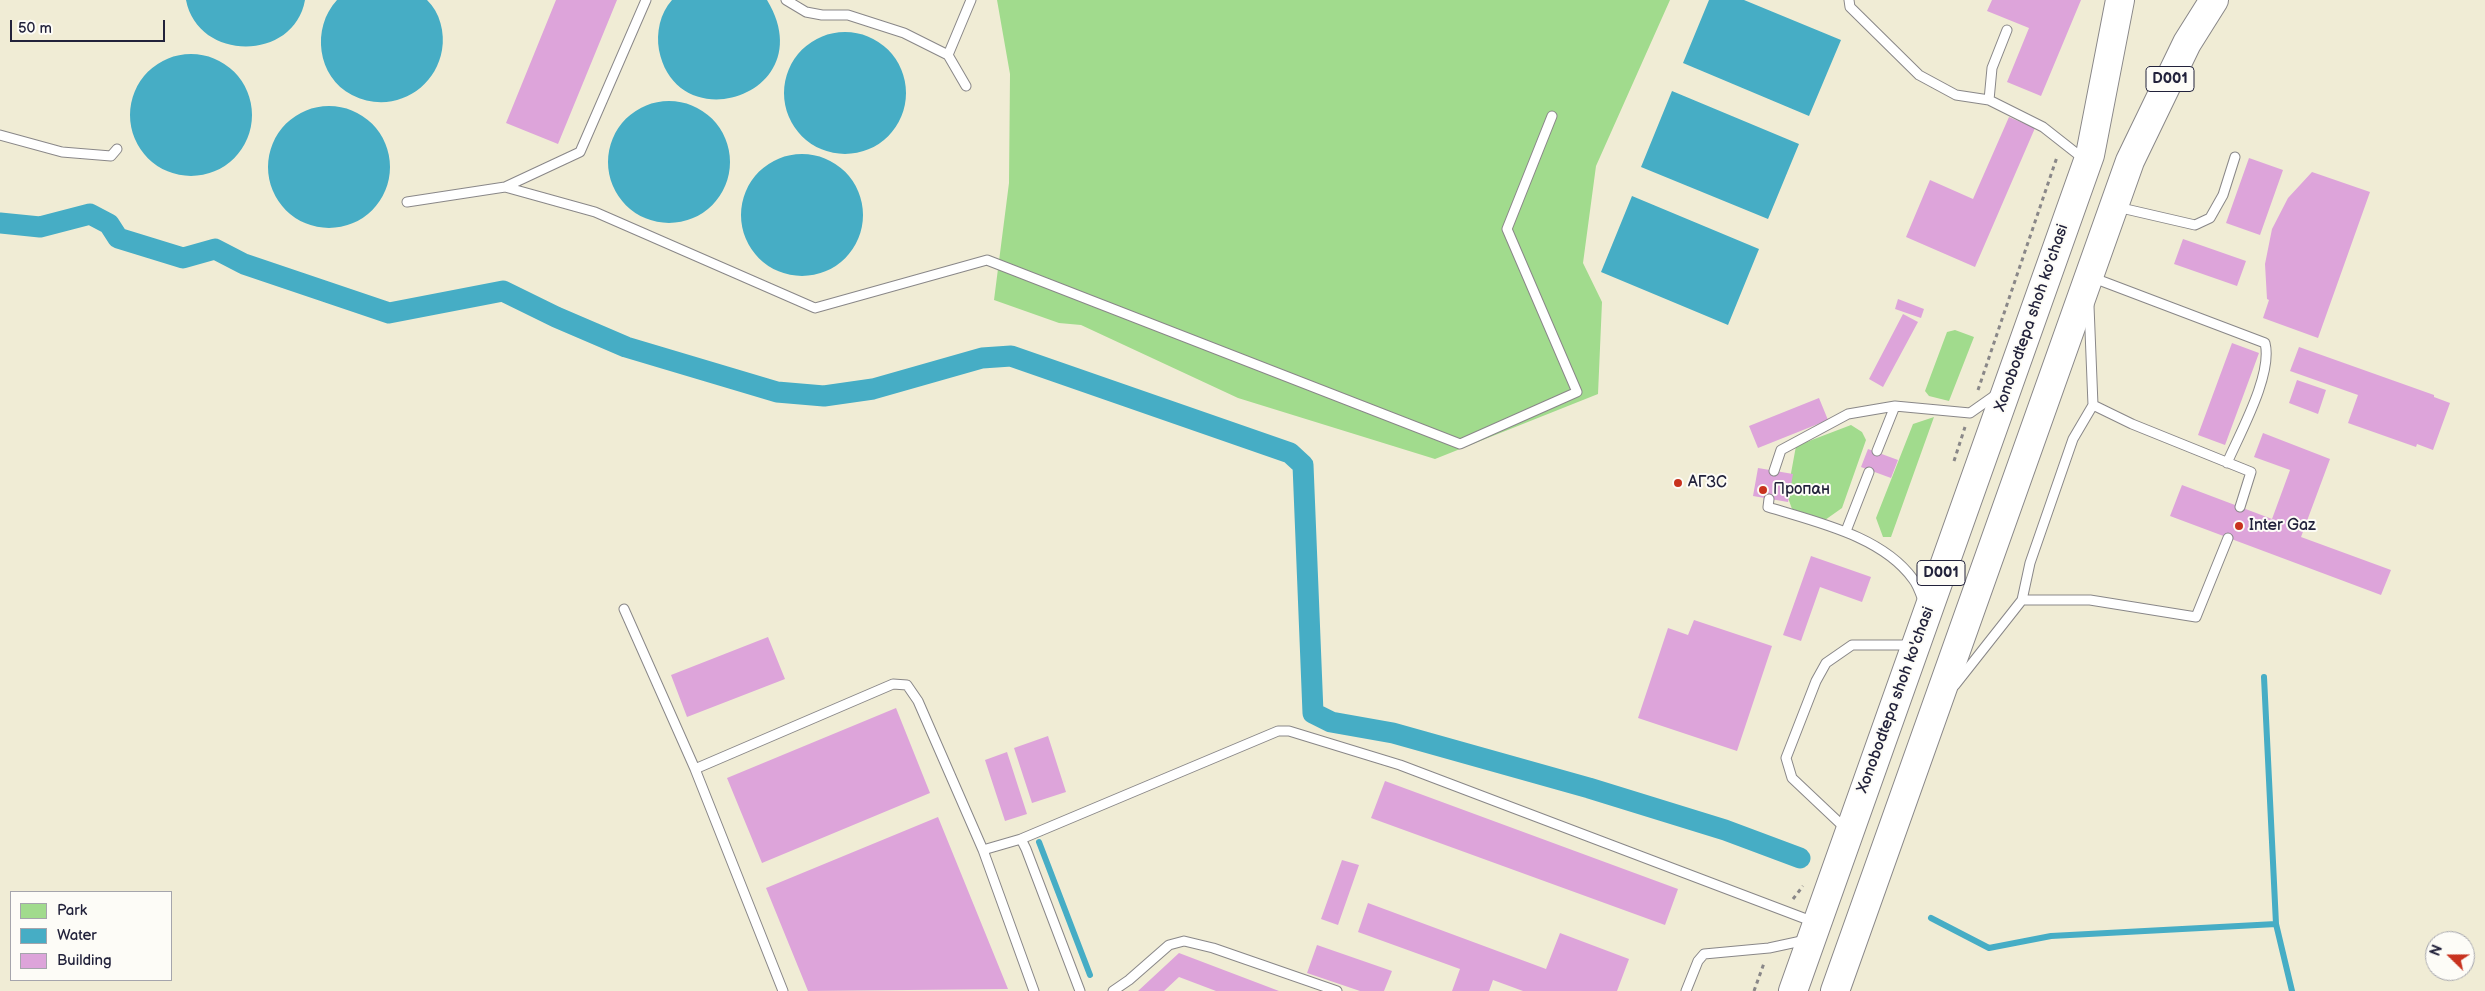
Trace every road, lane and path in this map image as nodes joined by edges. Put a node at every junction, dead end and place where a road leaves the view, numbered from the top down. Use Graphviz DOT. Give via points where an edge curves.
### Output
graph roads {
  1 [pos="646,0"];
  2 [pos="786,0"];
  3 [pos="971,0"];
  4 [pos="1849,0"];
  5 [pos="2120,0"];
  6 [pos="2214,0"];
  7 [pos="2007,30"];
  8 [pos="948,55"];
  9 [pos="966,86"];
  10 [pos="1989,100"];
  11 [pos="1552,116"];
  12 [pos="0,135"];
  13 [pos="117,149"];
  14 [pos="2235,157"];
  15 [pos="2089,158"];
  16 [pos="505,187"];
  17 [pos="407,202"];
  18 [pos="2114,206"];
  19 [pos="2088,279"];
  20 [pos="2008,386"];
  21 [pos="2093,405"];
  22 [pos="1895,406"];
  23 [pos="1878,452"];
  24 [pos="2227,463"];
  25 [pos="1774,471"];
  26 [pos="1869,472"];
  27 [pos="1970,493"];
  28 [pos="1769,499"];
  29 [pos="2007,506"];
  30 [pos="2240,507"];
  31 [pos="1846,531"];
  32 [pos="2228,538"];
  33 [pos="2022,600"];
  34 [pos="624,609"];
  35 [pos="1928,612"];
  36 [pos="1916,645"];
  37 [pos="1935,711"];
  38 [pos="695,769"];
  39 [pos="1849,832"];
  40 [pos="1021,839"];
  41 [pos="983,850"];
  42 [pos="1814,931"];
  43 [pos="783,991"];
  44 [pos="1034,991"];
  45 [pos="1080,991"];
  46 [pos="1113,991"];
  47 [pos="1337,991"];
  48 [pos="1686,991"];
  49 [pos="1793,991"];
  50 [pos="1835,991"];
  1 -- 16 [label="lane" via="580,152"];
  2 -- 8 [label="lane" via="806,12 848,14 904,32"];
  3 -- 8 [label="lane"];
  4 -- 10 [label="lane" via="1850,7 1919,75 1956,95"];
  5 -- 15 [label="highway, D001"];
  6 -- 18 [label="highway, D001" via="2187,43 2130,160"];
  7 -- 10 [label="lane" via="1992,68"];
  8 -- 9 [label="lane"];
  10 -- 15 [label="lane" via="2043,127"];
  11 -- 16 [label="lane" via="1507,229 1577,392 1460,444 987,260 815,308 595,212"];
  12 -- 13 [label="lane" via="62,152 111,156"];
  14 -- 18 [label="lane" via="2223,195 2210,218 2195,225"];
  15 -- 20 [label="highway, Xonobodtepa shoh ko'chasi / D001"];
  16 -- 17 [label="lane"];
  18 -- 19 [label="highway, D001"];
  19 -- 21 [label="lane"];
  19 -- 24 [label="lane" via="2265,343 2268,354 2266,372"];
  19 -- 29 [label="highway, D001"];
  20 -- 22 [label="lane" via="1970,413"];
  20 -- 27 [label="highway, Xonobodtepa shoh ko'chasi / D001"];
  21 -- 24 [label="lane"];
  21 -- 33 [label="lane" via="2073,439 2030,563"];
  22 -- 23 [label="lane"];
  22 -- 25 [label="lane" via="1848,414 1780,450"];
  24 -- 30 [label="lane" via="2251,472"];
  26 -- 31 [label="lane"];
  27 -- 29 [label="highway"];
  27 -- 35 [label="highway, Xonobodtepa shoh ko'chasi / D001"];
  28 -- 31 [label="lane" via="1768,507"];
  29 -- 37 [label="highway, D001"];
  31 -- 35 [label="lane" via="1896,560 1914,580"];
  32 -- 33 [label="lane" via="2196,617 2090,600"];
  33 -- 37 [label="lane"];
  34 -- 38 [label="lane"];
  35 -- 36 [label="highway, Xonobodtepa shoh ko'chasi / D001"];
  36 -- 39 [label="highway, Xonobodtepa shoh ko'chasi / D001"];
  36 -- 39 [label="lane" via="1852,645 1826,662 1786,758 1792,778"];
  37 -- 50 [label="highway, D001"];
  38 -- 41 [label="lane" via="893,684 907,685 918,701"];
  38 -- 43 [label="lane"];
  39 -- 42 [label="highway, Xonobodtepa shoh ko'chasi / D001"];
  40 -- 41 [label="lane"];
  40 -- 42 [label="lane" via="1278,731 1289,731 1400,766"];
  40 -- 45 [label="lane"];
  41 -- 44 [label="lane"];
  42 -- 48 [label="lane" via="1769,948 1704,954"];
  42 -- 49 [label="highway, Xonobodtepa shoh ko'chasi / D001"];
  46 -- 47 [label="lane" via="1169,945 1184,941"];
}
